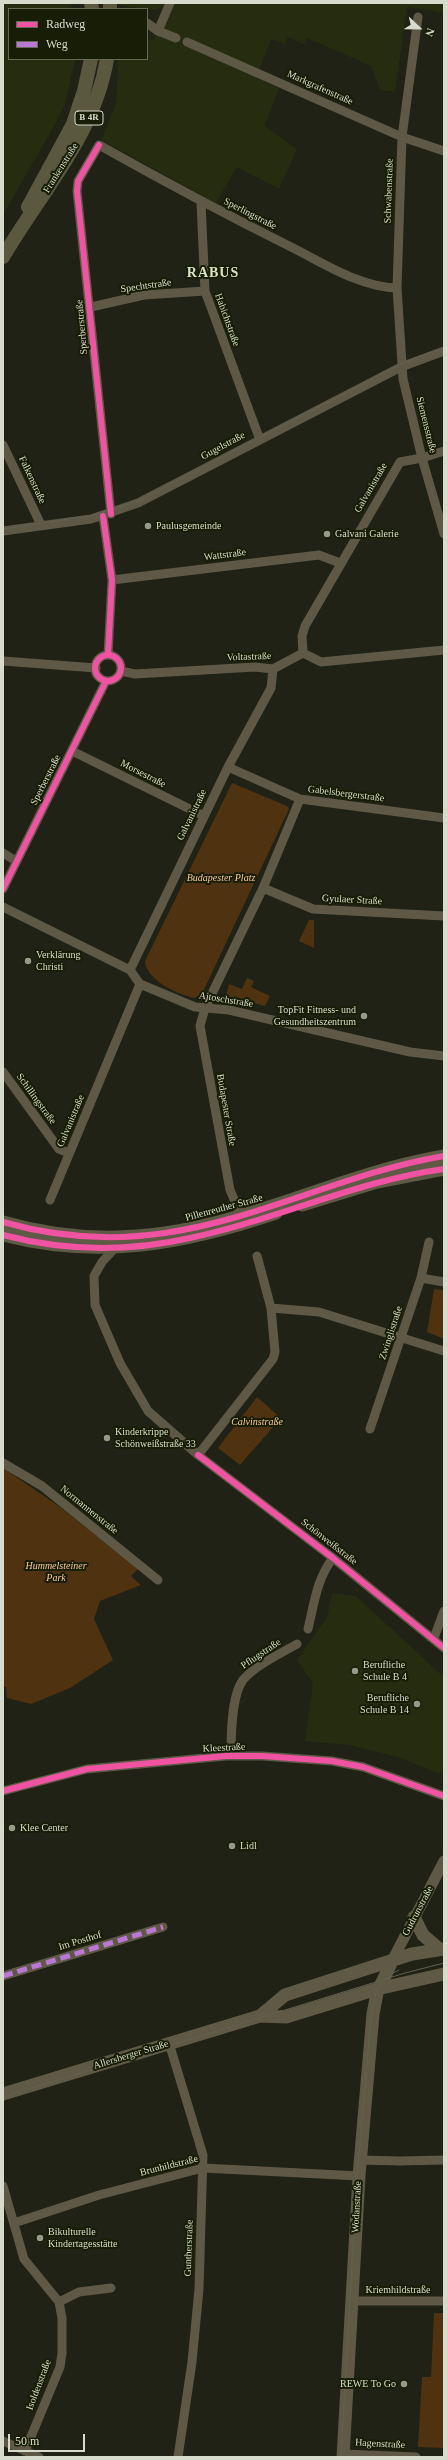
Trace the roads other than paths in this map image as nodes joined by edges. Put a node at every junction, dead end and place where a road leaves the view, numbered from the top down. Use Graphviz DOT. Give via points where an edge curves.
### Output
graph roads {
  1 [pos="170,3"];
  2 [pos="418,17"];
  3 [pos="148,24"];
  4 [pos="148,31"];
  5 [pos="158,31"];
  6 [pos="176,38"];
  7 [pos="187,42"];
  8 [pos="91,60"];
  9 [pos="107,60"];
  10 [pos="402,137"];
  11 [pos="99,145"];
  12 [pos="444,151"];
  13 [pos="201,202"];
  14 [pos="21,226"];
  15 [pos="3,257"];
  16 [pos="397,288"];
  17 [pos="205,291"];
  18 [pos="91,307"];
  19 [pos="444,351"];
  20 [pos="401,367"];
  21 [pos="260,440"];
  22 [pos="3,445"];
  23 [pos="444,451"];
  24 [pos="422,458"];
  25 [pos="107,515"];
  26 [pos="41,525"];
  27 [pos="3,530"];
  28 [pos="444,534"];
  29 [pos="340,563"];
  30 [pos="112,580"];
  31 [pos="444,650"];
  32 [pos="303,652"];
  33 [pos="108,655"];
  34 [pos="3,661"];
  35 [pos="96,668"];
  36 [pos="273,669"];
  37 [pos="121,670"];
  38 [pos="106,681"];
  39 [pos="72,751"];
  40 [pos="228,767"];
  41 [pos="300,799"];
  42 [pos="204,816"];
  43 [pos="444,818"];
  44 [pos="3,853"];
  45 [pos="16,861"];
  46 [pos="263,888"];
  47 [pos="3,889"];
  48 [pos="3,907"];
  49 [pos="444,916"];
  50 [pos="130,970"];
  51 [pos="140,984"];
  52 [pos="205,1008"];
  53 [pos="444,1056"];
  54 [pos="3,1072"];
  55 [pos="69,1153"];
  56 [pos="444,1156"];
  57 [pos="444,1169"];
  58 [pos="50,1200"];
  59 [pos="241,1215"];
  60 [pos="3,1222"];
  61 [pos="3,1235"];
  62 [pos="429,1242"];
  63 [pos="116,1248"];
  64 [pos="256,1256"];
  65 [pos="421,1278"];
  66 [pos="444,1282"];
  67 [pos="270,1308"];
  68 [pos="402,1337"];
  69 [pos="444,1351"];
  70 [pos="370,1429"];
  71 [pos="198,1455"];
  72 [pos="3,1463"];
  73 [pos="333,1558"];
  74 [pos="158,1580"];
  75 [pos="444,1611"];
  76 [pos="308,1629"];
  77 [pos="434,1638"];
  78 [pos="297,1644"];
  79 [pos="444,1648"];
  80 [pos="231,1756"];
  81 [pos="3,1791"];
  82 [pos="444,1796"];
  83 [pos="444,1861"];
  84 [pos="414,1917"];
  85 [pos="163,1927"];
  86 [pos="442,1949"];
  87 [pos="392,1961"];
  88 [pos="444,1974"];
  89 [pos="3,1976"];
  90 [pos="379,1988"];
  91 [pos="260,2016"];
  92 [pos="169,2043"];
  93 [pos="3,2094"];
  94 [pos="360,2160"];
  95 [pos="444,2160"];
  96 [pos="203,2168"];
  97 [pos="359,2176"];
  98 [pos="3,2186"];
  99 [pos="14,2223"];
  100 [pos="111,2288"];
  101 [pos="352,2301"];
  102 [pos="444,2301"];
  103 [pos="59,2302"];
  104 [pos="3,2441"];
  105 [pos="25,2451"];
  106 [pos="343,2455"];
  107 [pos="39,2457"];
  108 [pos="178,2457"];
  109 [pos="416,2457"];
  1 -- 5 [label="street"];
  2 -- 10 [label="street, Schwabenstraße"];
  3 -- 5 [label="street"];
  4 -- 5 [label="street"];
  5 -- 6 [label="street"];
  7 -- 10 [label="street, Markgrafenstraße"];
  8 -- 14 [label="main road, Frankenstraße / B 4R" via="86,86 73,124 32,198"];
  9 -- 14 [label="main road, Frankenstraße / B 4R" via="98,95 80,138 41,201"];
  10 -- 12 [label="street, Markgrafenstraße"];
  10 -- 16 [label="street, Schwabenstraße"];
  11 -- 13 [label="street, Sperlingstraße"];
  11 -- 18 [label="street, Sperberstraße" via="78,181 77,191"];
  13 -- 16 [label="street, Sperlingstraße" via="342,272 379,288"];
  13 -- 17 [label="street, Habichtstraße"];
  14 -- 15 [label="main road, Frankenstraße / B 4R"];
  16 -- 20 [label="street, Schwabenstraße"];
  17 -- 18 [label="street, Spechtstraße" via="144,295"];
  17 -- 21 [label="street, Habichtstraße"];
  18 -- 25 [label="street, Sperberstraße"];
  19 -- 20 [label="street, Gugelstraße"];
  20 -- 21 [label="street, Gugelstraße"];
  20 -- 24 [label="street, Siemensstraße"];
  21 -- 25 [label="street, Gugelstraße" via="138,503"];
  22 -- 26 [label="street, Falkenstraße"];
  23 -- 24 [label="street, Galvanistraße"];
  24 -- 28 [label="street, Siemensstraße"];
  24 -- 29 [label="street, Galvanistraße" via="400,462"];
  25 -- 26 [label="street, Gugelstraße"];
  25 -- 30 [label="street, Sperberstraße"];
  26 -- 27 [label="street, Gugelstraße"];
  29 -- 30 [label="street, Wattstraße" via="319,555"];
  29 -- 32 [label="street, Galvanistraße" via="305,626 302,636"];
  30 -- 33 [label="street, Sperberstraße"];
  31 -- 32 [label="street" via="320,662"];
  32 -- 36 [label="street, Voltastraße"];
  33 -- 35 [label="street" via="102,657"];
  33 -- 37 [label="street" via="117,659"];
  34 -- 35 [label="street"];
  35 -- 38 [label="street" via="97,674"];
  36 -- 37 [label="street, Voltastraße" via="255,667 135,674"];
  36 -- 40 [label="street, Galvanistraße" via="271,688"];
  37 -- 38 [label="street" via="118,677"];
  38 -- 39 [label="street, Sperberstraße"];
  39 -- 42 [label="street, Morsestraße"];
  39 -- 45 [label="street, Sperberstraße"];
  40 -- 41 [label="street, Gabelsbergerstraße"];
  40 -- 42 [label="street, Galvanistraße"];
  41 -- 43 [label="street, Gabelsbergerstraße"];
  41 -- 46 [label="street"];
  42 -- 50 [label="street, Galvanistraße"];
  44 -- 45 [label="street"];
  45 -- 47 [label="street, Sperberstraße"];
  46 -- 49 [label="street, Gyulaer Straße" via="313,909"];
  46 -- 52 [label="street"];
  48 -- 50 [label="street"];
  50 -- 51 [label="street"];
  51 -- 52 [label="street, Ajtoschstraße" via="195,1007"];
  51 -- 55 [label="street, Galvanistraße"];
  52 -- 53 [label="street, Ajtoschstraße" via="229,1010 410,1052"];
  52 -- 59 [label="street, Budapester Straße" via="200,1026 230,1190"];
  54 -- 55 [label="street, Schillingstraße" via="59,1148"];
  55 -- 58 [label="street, Galvanistraße"];
  56 -- 59 [label="main road, Pillenreuther Straße" via="379,1171"];
  57 -- 63 [label="main road, Pillenreuther Straße" via="366,1185 203,1235 163,1243"];
  59 -- 60 [label="main road, Pillenreuther Straße" via="179,1231 138,1236 71,1235"];
  61 -- 63 [label="main road, Pillenreuther Straße" via="55,1245"];
  62 -- 65 [label="street, Zwinglistraße"];
  63 -- 71 [label="street, Schönweißstraße" via="102,1262 94,1276 95,1305 120,1363 148,1411"];
  64 -- 67 [label="street"];
  65 -- 66 [label="street"];
  65 -- 68 [label="street, Zwinglistraße"];
  67 -- 68 [label="street" via="319,1312"];
  67 -- 71 [label="street" via="276,1345 273,1359"];
  68 -- 69 [label="street"];
  68 -- 70 [label="street, Zwinglistraße"];
  71 -- 73 [label="street, Schönweißstraße"];
  72 -- 74 [label="street, Normannenstraße" via="42,1486"];
  73 -- 76 [label="street" via="325,1568"];
  73 -- 77 [label="street, Schönweißstraße"];
  75 -- 77 [label="street"];
  77 -- 79 [label="street, Schönweißstraße"];
  78 -- 80 [label="street, Pflugstraße" via="243,1680 238,1692 231,1731"];
  80 -- 81 [label="street, Kleestraße" via="87,1769"];
  80 -- 82 [label="street, Kleestraße" via="292,1757 332,1761 386,1774"];
  83 -- 84 [label="street, Gudrunstraße"];
  84 -- 86 [label="main road" via="423,1935"];
  84 -- 87 [label="street, Gudrunstraße"];
  85 -- 89 [label="street, Im Posthof"];
  86 -- 87 [label="main road, Allersberger Straße"];
  87 -- 90 [label="main road, Wodanstraße"];
  87 -- 91 [label="main road, Allersberger Straße" via="285,1995"];
  88 -- 90 [label="main road, Allersberger Straße"];
  90 -- 91 [label="main road, Allersberger Straße" via="286,2017"];
  90 -- 94 [label="main road, Wodanstraße" via="373,2014"];
  91 -- 92 [label="main road, Allersberger Straße"];
  92 -- 93 [label="main road, Allersberger Straße"];
  92 -- 96 [label="street, Guntherstraße" via="203,2155"];
  94 -- 95 [label="street"];
  94 -- 97 [label="main road, Wodanstraße"];
  96 -- 97 [label="street, Brunhildstraße"];
  96 -- 99 [label="street, Brunhildstraße" via="99,2195"];
  96 -- 108 [label="street, Guntherstraße" via="199,2289"];
  97 -- 101 [label="main road, Wodanstraße"];
  98 -- 99 [label="street"];
  99 -- 103 [label="street" via="24,2259"];
  100 -- 103 [label="street" via="79,2292"];
  101 -- 102 [label="street, Kriemhildstraße"];
  101 -- 106 [label="main road, Wodanstraße"];
  103 -- 105 [label="street, Isoldenstraße" via="62,2318 60,2367"];
  104 -- 105 [label="street"];
  105 -- 107 [label="street"];
  106 -- 109 [label="street, Hagenstraße"];
}
